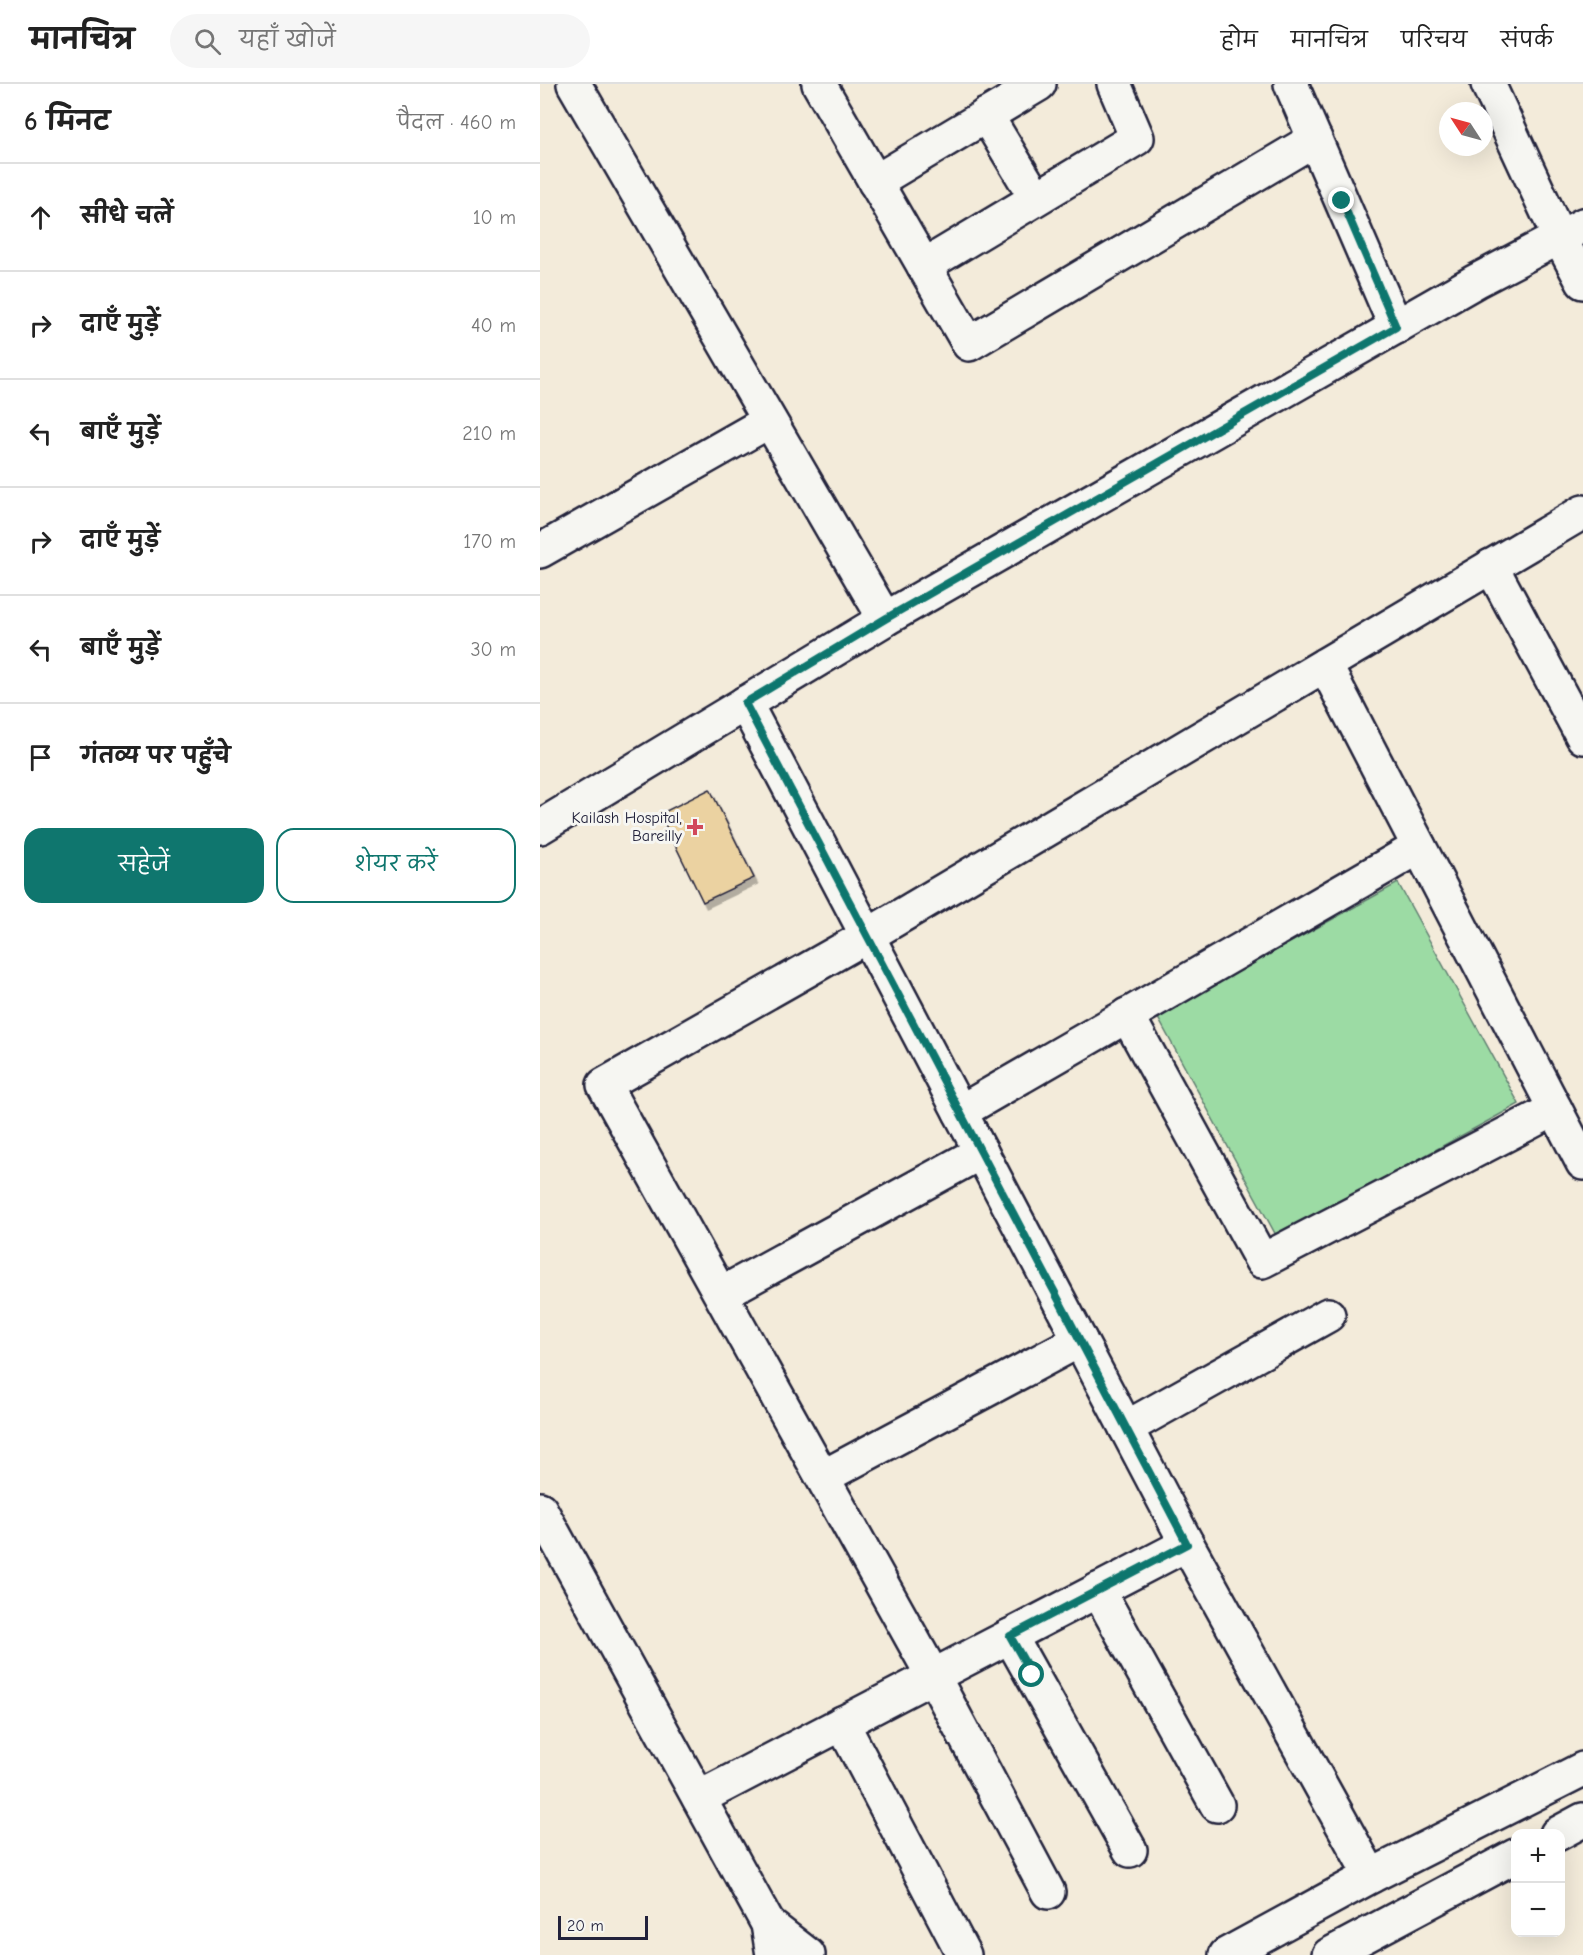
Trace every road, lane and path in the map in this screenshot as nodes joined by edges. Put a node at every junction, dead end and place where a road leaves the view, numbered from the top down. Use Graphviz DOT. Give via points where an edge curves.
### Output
graph roads {
  1 [pos="574,84"];
  2 [pos="1039,84"];
  3 [pos="1114,84"];
  4 [pos="1291,84"];
  5 [pos="1488,84"];
  6 [pos="827,87"];
  7 [pos="986,115"];
  8 [pos="1315,139"];
  9 [pos="875,182"];
  10 [pos="1036,198"];
  11 [pos="1571,231"];
  12 [pos="924,266"];
  13 [pos="1583,282"];
  14 [pos="1396,327"];
  15 [pos="769,421"];
  16 [pos="1583,512"];
  17 [pos="540,550"];
  18 [pos="1491,566"];
  19 [pos="885,619"];
  20 [pos="1325,665"];
  21 [pos="745,703"];
  22 [pos="1583,737"];
  23 [pos="540,827"];
  24 [pos="1419,847"];
  25 [pos="867,936"];
  26 [pos="1127,1015"];
  27 [pos="1555,1109"];
  28 [pos="960,1112"];
  29 [pos="981,1152"];
  30 [pos="1583,1163"];
  31 [pos="721,1294"];
  32 [pos="1328,1315"];
  33 [pos="1080,1340"];
  34 [pos="1126,1428"];
  35 [pos="823,1477"];
  36 [pos="540,1509"];
  37 [pos="1187,1544"];
  38 [pos="1098,1590"];
  39 [pos="1010,1636"];
  40 [pos="933,1676"];
  41 [pos="842,1723"];
  42 [pos="1583,1769"];
  43 [pos="699,1798"];
  44 [pos="1217,1805"];
  45 [pos="1583,1820"];
  46 [pos="1565,1829"];
  47 [pos="1130,1850"];
  48 [pos="1511,1858"];
  49 [pos="1371,1876"];
  50 [pos="1048,1892"];
  51 [pos="771,1940"];
  52 [pos="808,1955"];
  53 [pos="964,1955"];
  54 [pos="1226,1955"];
  55 [pos="1329,1955"];
  1 -- 15 [label="street"];
  2 -- 7 [label="street"];
  3 -- 10 [label="street" via="1137,138"];
  4 -- 8 [label="street"];
  5 -- 11 [label="street"];
  6 -- 9 [label="street"];
  7 -- 9 [label="street"];
  7 -- 10 [label="street"];
  8 -- 12 [label="street" via="969,344"];
  8 -- 14 [label="street"];
  9 -- 12 [label="street"];
  10 -- 12 [label="street"];
  11 -- 13 [label="street"];
  11 -- 14 [label="street"];
  14 -- 19 [label="street"];
  15 -- 17 [label="street"];
  15 -- 19 [label="street"];
  16 -- 18 [label="street"];
  18 -- 20 [label="street"];
  18 -- 22 [label="street"];
  19 -- 21 [label="street"];
  20 -- 24 [label="street"];
  20 -- 25 [label="street"];
  21 -- 23 [label="street"];
  21 -- 25 [label="street"];
  24 -- 26 [label="street"];
  24 -- 27 [label="street"];
  25 -- 28 [label="street"];
  25 -- 31 [label="street" via="604,1084"];
  26 -- 27 [label="street" via="1262,1261"];
  26 -- 28 [label="street"];
  27 -- 30 [label="street"];
  28 -- 29 [label="street"];
  29 -- 31 [label="street"];
  29 -- 33 [label="street"];
  31 -- 35 [label="street"];
  32 -- 34 [label="street"];
  33 -- 34 [label="street"];
  33 -- 35 [label="street"];
  34 -- 37 [label="street"];
  35 -- 40 [label="street"];
  36 -- 43 [label="street"];
  37 -- 38 [label="street"];
  37 -- 49 [label="street"];
  38 -- 39 [label="street"];
  38 -- 44 [label="street"];
  39 -- 40 [label="street"];
  39 -- 47 [label="street"];
  40 -- 41 [label="street"];
  40 -- 50 [label="street"];
  41 -- 43 [label="street"];
  41 -- 53 [label="street"];
  42 -- 49 [label="street"];
  43 -- 51 [label="street"];
  45 -- 46 [label="street"];
  48 -- 55 [label="street"];
  49 -- 54 [label="street"];
  51 -- 52 [label="street"];
}
